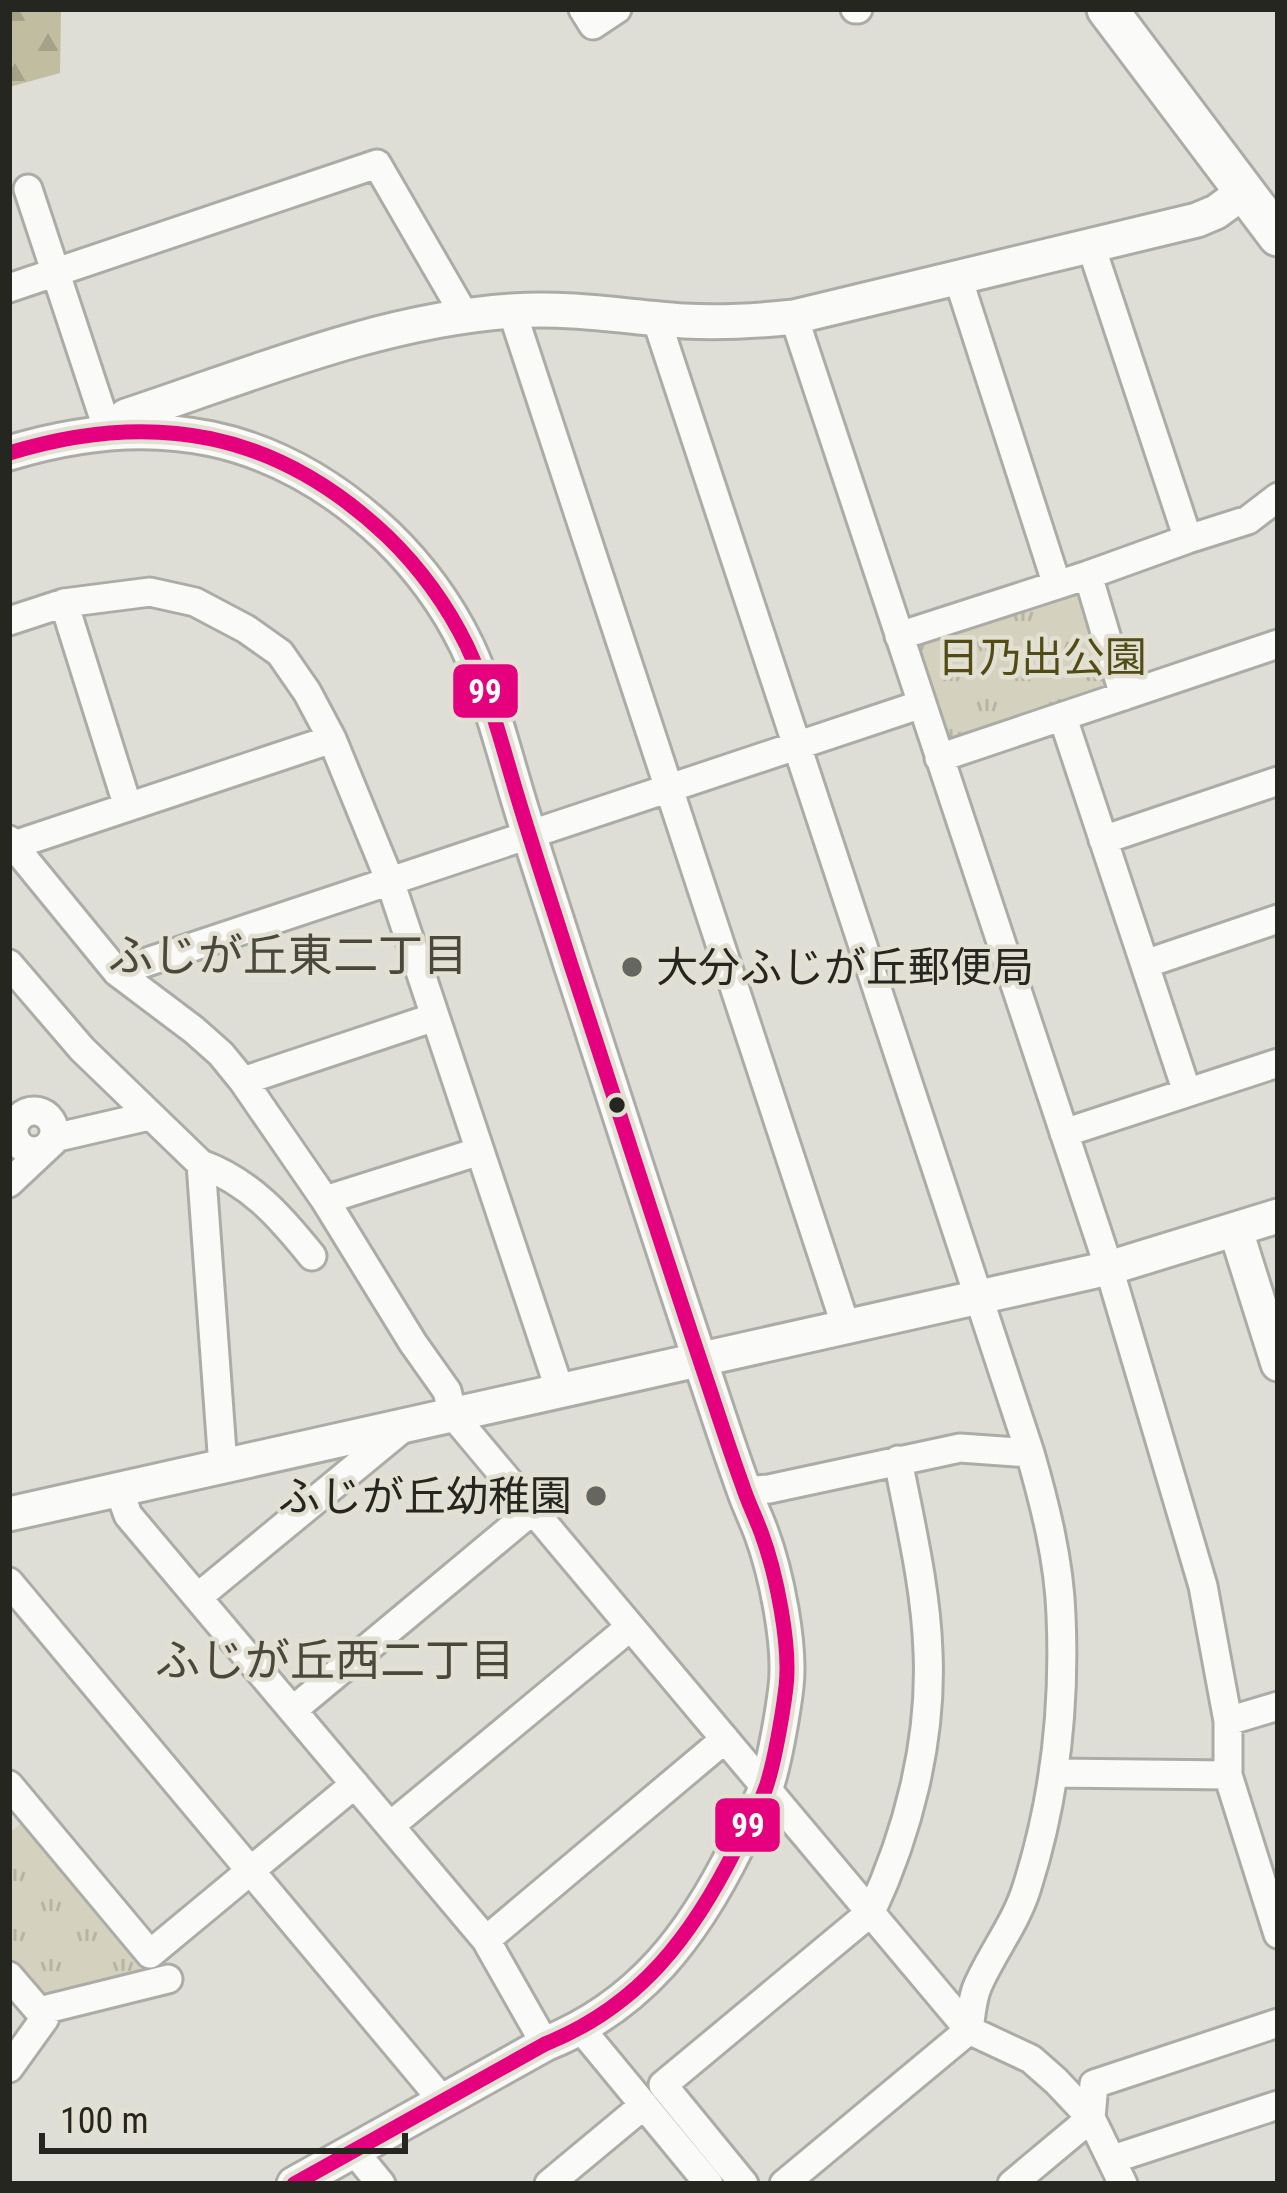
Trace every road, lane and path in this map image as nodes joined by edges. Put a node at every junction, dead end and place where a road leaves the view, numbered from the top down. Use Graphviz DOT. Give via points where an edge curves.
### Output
graph roads {
  1 [pos="583,9"];
  2 [pos="617,9"];
  3 [pos="1108,9"];
  4 [pos="28,189"];
  5 [pos="1245,191"];
  6 [pos="1278,236"];
  7 [pos="1091,246"];
  8 [pos="55,272"];
  9 [pos="958,278"];
  10 [pos="9,288"];
  11 [pos="512,311"];
  12 [pos="466,316"];
  13 [pos="794,317"];
  14 [pos="656,319"];
  15 [pos="108,431"];
  16 [pos="9,453"];
  17 [pos="1276,501"];
  18 [pos="1188,539"];
  19 [pos="1088,574"];
  20 [pos="1057,585"];
  21 [pos="64,603"];
  22 [pos="9,621"];
  23 [pos="899,636"];
  24 [pos="1278,644"];
  25 [pos="1124,696"];
  26 [pos="922,704"];
  27 [pos="1063,718"];
  28 [pos="332,739"];
  29 [pos="797,746"];
  30 [pos="939,758"];
  31 [pos="1278,781"];
  32 [pos="669,788"];
  33 [pos="128,807"];
  34 [pos="529,835"];
  35 [pos="1103,839"];
  36 [pos="11,843"];
  37 [pos="390,881"];
  38 [pos="1278,919"];
  39 [pos="9,964"];
  40 [pos="1145,964"];
  41 [pos="117,972"];
  42 [pos="435,1017"];
  43 [pos="1278,1063"];
  44 [pos="243,1081"];
  45 [pos="1187,1092"];
  46 [pos="149,1116"];
  47 [pos="1064,1133"];
  48 [pos="480,1151"];
  49 [pos="201,1164"];
  50 [pos="9,1183"];
  51 [pos="325,1200"];
  52 [pos="1278,1216"];
  53 [pos="1236,1231"];
  54 [pos="312,1256"];
  55 [pos="1108,1268"];
  56 [pos="980,1298"];
  57 [pos="846,1327"];
  58 [pos="700,1360"];
  59 [pos="1278,1364"];
  60 [pos="560,1391"];
  61 [pos="452,1415"];
  62 [pos="404,1426"];
  63 [pos="1030,1453"];
  64 [pos="898,1460"];
  65 [pos="224,1466"];
  66 [pos="119,1490"];
  67 [pos="744,1491"];
  68 [pos="533,1510"];
  69 [pos="9,1514"];
  70 [pos="9,1582"];
  71 [pos="198,1597"];
  72 [pos="630,1627"];
  73 [pos="1278,1706"];
  74 [pos="292,1710"];
  75 [pos="1228,1721"];
  76 [pos="724,1739"];
  77 [pos="1054,1773"];
  78 [pos="1228,1775"];
  79 [pos="355,1784"];
  80 [pos="9,1785"];
  81 [pos="766,1788"];
  82 [pos="19,1816"];
  83 [pos="390,1826"];
  84 [pos="250,1871"];
  85 [pos="871,1912"];
  86 [pos="1278,1934"];
  87 [pos="486,1940"];
  88 [pos="9,1976"];
  89 [pos="168,1979"];
  90 [pos="39,2012"];
  91 [pos="1278,2023"];
  92 [pos="581,2030"];
  93 [pos="969,2030"];
  94 [pos="545,2044"];
  95 [pos="9,2068"];
  96 [pos="443,2101"];
  97 [pos="644,2105"];
  98 [pos="1278,2105"];
  99 [pos="1091,2118"];
  100 [pos="354,2151"];
  101 [pos="1118,2172"];
  102 [pos="294,2184"];
  103 [pos="382,2184"];
  104 [pos="549,2184"];
  105 [pos="709,2184"];
  106 [pos="744,2184"];
  107 [pos="784,2184"];
  108 [pos="1012,2184"];
  1 -- 2 [label="street" via="593,26"];
  3 -- 5 [label="main road"];
  4 -- 8 [label="street"];
  5 -- 6 [label="main road"];
  5 -- 7 [label="street" via="1197,220"];
  7 -- 9 [label="street"];
  7 -- 18 [label="street"];
  8 -- 10 [label="street"];
  8 -- 12 [label="street" via="377,164"];
  8 -- 15 [label="street"];
  9 -- 13 [label="street"];
  9 -- 20 [label="street"];
  11 -- 12 [label="street"];
  11 -- 14 [label="street"];
  11 -- 32 [label="street"];
  12 -- 15 [label="street" via="305,357 126,416"];
  13 -- 14 [label="street"];
  13 -- 23 [label="street"];
  14 -- 29 [label="street"];
  15 -- 16 [label="street"];
  15 -- 34 [label="street" via="190,434 244,447 329,489 388,536 437,593 467,646"];
  17 -- 18 [label="street" via="1248,520"];
  18 -- 19 [label="street"];
  19 -- 20 [label="street"];
  19 -- 25 [label="street"];
  20 -- 23 [label="street"];
  21 -- 22 [label="street"];
  21 -- 28 [label="street" via="150,592 195,602 280,652"];
  21 -- 33 [label="street"];
  23 -- 26 [label="street"];
  24 -- 25 [label="street"];
  25 -- 27 [label="street"];
  26 -- 29 [label="street"];
  26 -- 30 [label="street"];
  27 -- 30 [label="street"];
  27 -- 35 [label="street"];
  28 -- 33 [label="street"];
  28 -- 37 [label="street"];
  29 -- 32 [label="street"];
  29 -- 56 [label="street"];
  30 -- 47 [label="street"];
  31 -- 35 [label="street"];
  32 -- 34 [label="street"];
  32 -- 57 [label="street"];
  33 -- 36 [label="street"];
  34 -- 37 [label="street"];
  34 -- 58 [label="street"];
  35 -- 40 [label="street"];
  36 -- 41 [label="street"];
  37 -- 41 [label="street"];
  37 -- 42 [label="street"];
  38 -- 40 [label="street"];
  39 -- 46 [label="street"];
  40 -- 45 [label="street"];
  41 -- 44 [label="street" via="194,1030"];
  42 -- 44 [label="street"];
  42 -- 48 [label="street"];
  43 -- 45 [label="street"];
  44 -- 51 [label="street"];
  45 -- 47 [label="street"];
  46 -- 49 [label="street"];
  46 -- 50 [label="street" via="58,1137"];
  47 -- 55 [label="street"];
  48 -- 51 [label="street"];
  48 -- 60 [label="street"];
  49 -- 54 [label="street" via="275,1210"];
  49 -- 65 [label="street"];
  51 -- 61 [label="street" via="447,1391"];
  52 -- 53 [label="street"];
  53 -- 55 [label="street"];
  53 -- 59 [label="street"];
  55 -- 56 [label="street"];
  55 -- 75 [label="street" via="1203,1586"];
  56 -- 57 [label="street"];
  56 -- 63 [label="street"];
  57 -- 58 [label="street"];
  58 -- 60 [label="street"];
  58 -- 67 [label="street"];
  60 -- 61 [label="street"];
  61 -- 62 [label="street"];
  61 -- 68 [label="street"];
  62 -- 65 [label="street"];
  62 -- 71 [label="street"];
  63 -- 64 [label="street" via="960,1448"];
  63 -- 77 [label="street" via="1061,1611"];
  64 -- 67 [label="street"];
  64 -- 85 [label="street" via="926,1616 926,1719 914,1794"];
  65 -- 66 [label="street"];
  66 -- 69 [label="street"];
  66 -- 71 [label="street" via="128,1515"];
  67 -- 81 [label="street" via="783,1620 787,1683"];
  68 -- 72 [label="street"];
  68 -- 74 [label="street"];
  70 -- 84 [label="street"];
  71 -- 74 [label="street"];
  72 -- 76 [label="street"];
  72 -- 83 [label="street"];
  73 -- 75 [label="street"];
  74 -- 79 [label="street"];
  75 -- 78 [label="street"];
  76 -- 81 [label="street"];
  76 -- 87 [label="street"];
  77 -- 78 [label="street"];
  77 -- 93 [label="street" via="1025,1893 976,1988"];
  78 -- 86 [label="street"];
  79 -- 83 [label="street"];
  79 -- 84 [label="street"];
  80 -- 82 [label="street"];
  81 -- 85 [label="street"];
  81 -- 92 [label="street" via="693,1925 632,1993"];
  82 -- 84 [label="street" via="150,1954"];
  83 -- 87 [label="street"];
  84 -- 96 [label="street"];
  85 -- 93 [label="street"];
  85 -- 106 [label="street" via="663,2085"];
  87 -- 94 [label="street"];
  88 -- 90 [label="street"];
  89 -- 90 [label="street"];
  90 -- 95 [label="street" via="45,2018"];
  91 -- 99 [label="street" via="1094,2084"];
  92 -- 94 [label="street"];
  92 -- 97 [label="street"];
  93 -- 99 [label="street" via="1031,2059"];
  93 -- 107 [label="street"];
  94 -- 96 [label="street"];
  96 -- 100 [label="street"];
  97 -- 104 [label="street"];
  97 -- 105 [label="street"];
  98 -- 101 [label="street"];
  99 -- 101 [label="street"];
  99 -- 108 [label="street"];
  100 -- 102 [label="street"];
  100 -- 103 [label="street"];
}
